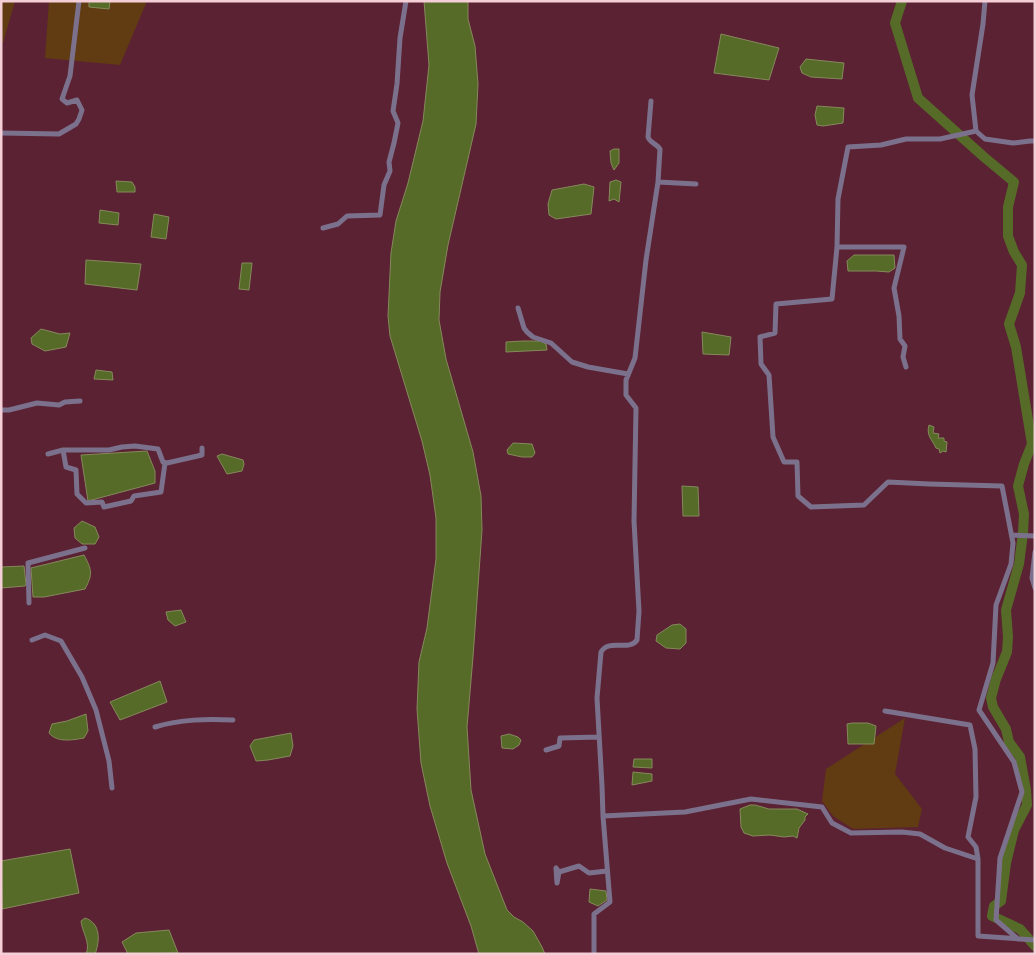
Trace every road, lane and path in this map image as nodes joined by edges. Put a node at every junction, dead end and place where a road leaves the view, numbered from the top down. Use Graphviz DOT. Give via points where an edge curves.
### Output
graph roads {
  1 [pos="79,1"];
  2 [pos="406,1"];
  3 [pos="986,1"];
  4 [pos="650,101"];
  5 [pos="976,131"];
  6 [pos="1,133"];
  7 [pos="1035,141"];
  8 [pos="658,182"];
  9 [pos="696,184"];
  10 [pos="323,228"];
  11 [pos="837,247"];
  12 [pos="518,308"];
  13 [pos="906,367"];
  14 [pos="628,374"];
  15 [pos="80,402"];
  16 [pos="1,410"];
  17 [pos="202,448"];
  18 [pos="64,450"];
  19 [pos="48,454"];
  20 [pos="165,463"];
  21 [pos="1014,536"];
  22 [pos="1035,536"];
  23 [pos="85,548"];
  24 [pos="1035,552"];
  25 [pos="1035,588"];
  26 [pos="29,603"];
  27 [pos="32,640"];
  28 [pos="885,711"];
  29 [pos="233,720"];
  30 [pos="156,727"];
  31 [pos="598,737"];
  32 [pos="546,750"];
  33 [pos="112,788"];
  34 [pos="603,816"];
  35 [pos="978,859"];
  36 [pos="607,871"];
  37 [pos="559,872"];
  38 [pos="1018,939"];
  39 [pos="1035,940"];
  40 [pos="594,954"];
  1 -- 6 [label="street" via="70,76 62,99 67,103 77,100 82,110 79,119 59,134"];
  2 -- 10 [label="street" via="393,111 398,123 380,215 347,216 338,224"];
  3 -- 5 [label="street" via="972,95"];
  4 -- 8 [label="street" via="648,137 660,149"];
  5 -- 7 [label="street" via="985,139 1013,143"];
  5 -- 11 [label="street" via="940,139 906,139 880,145 848,146 838,199"];
  8 -- 9 [label="street"];
  8 -- 14 [label="street" via="635,358"];
  11 -- 13 [label="street" via="904,247 894,288"];
  11 -- 21 [label="street" via="832,299 776,304 775,333 760,337 761,364 769,375 773,437 784,462 797,462 798,496 811,507 864,505 888,482 1002,486"];
  12 -- 14 [label="street" via="527,332 551,343 572,362"];
  14 -- 31 [label="street" via="626,392 636,408 637,640 630,646 618,644 602,649 597,698"];
  15 -- 16 [label="street" via="37,403"];
  17 -- 20 [label="street" via="202,456"];
  18 -- 19 [label="street"];
  18 -- 20 [label="street" via="109,450 135,446 158,449"];
  18 -- 20 [label="street" via="66,467 76,470 77,494 86,503 102,502 104,507 131,501 134,496 161,492"];
  21 -- 22 [label="street"];
  21 -- 38 [label="street" via="1011,564 996,605 993,663 979,710 1014,762 1022,792 1000,858 996,920"];
  23 -- 26 [label="street" via="28,563"];
  24 -- 25 [label="street" via="1032,578"];
  27 -- 33 [label="street" via="45,635 62,641 82,677 96,710"];
  28 -- 35 [label="street" via="970,725 975,749 976,797 968,837 976,847"];
  29 -- 30 [label="street" via="198,720"];
  31 -- 32 [label="street" via="560,738 559,746"];
  31 -- 34 [label="street"];
  34 -- 35 [label="street" via="685,812 751,799 822,807 832,823 851,833 920,834 945,848"];
  34 -- 36 [label="street"];
  35 -- 38 [label="street" via="978,936"];
  36 -- 37 [label="street" via="588,873 579,866"];
  36 -- 40 [label="street" via="610,902 594,914 591,942"];
  38 -- 39 [label="street"];
}
